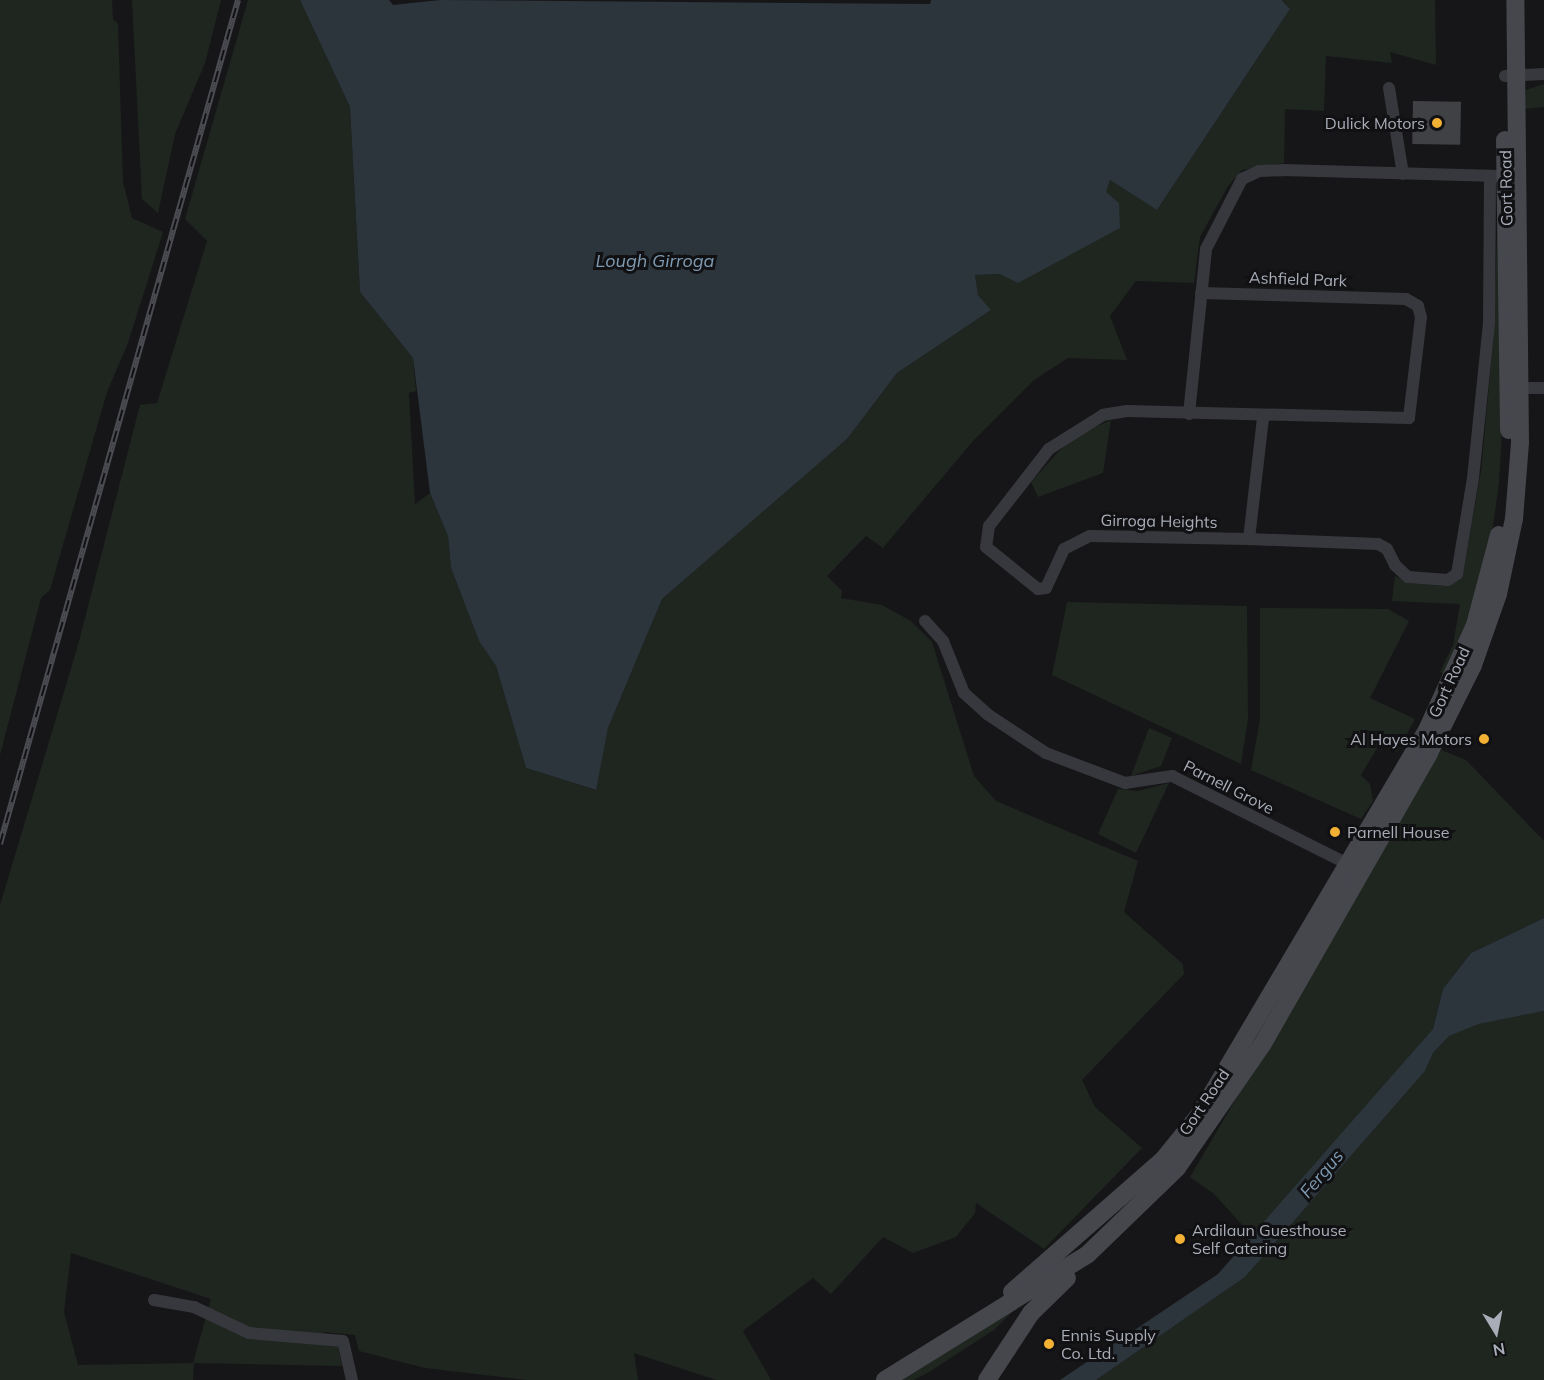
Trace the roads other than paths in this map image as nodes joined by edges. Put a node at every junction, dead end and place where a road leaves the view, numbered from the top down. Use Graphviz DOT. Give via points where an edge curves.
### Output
graph roads {
  1 [pos="1504,0"];
  2 [pos="1515,0"];
  3 [pos="1544,75"];
  4 [pos="1510,76"];
  5 [pos="1389,88"];
  6 [pos="1403,174"];
  7 [pos="1505,176"];
  8 [pos="1201,293"];
  9 [pos="1515,388"];
  10 [pos="1544,388"];
  11 [pos="1188,414"];
  12 [pos="1263,417"];
  13 [pos="1249,539"];
  14 [pos="925,621"];
  15 [pos="1356,868"];
  16 [pos="154,1300"];
  17 [pos="1022,1300"];
  18 [pos="887,1379"];
  19 [pos="352,1380"];
  20 [pos="987,1380"];
  1 -- 4 [label="main road, Gort Road"];
  2 -- 4 [label="main road, Gort Road"];
  3 -- 4 [label="street"];
  4 -- 7 [label="main road, Gort Road"];
  5 -- 6 [label="street"];
  6 -- 7 [label="street"];
  6 -- 8 [label="street" via="1271,171 1242,179 1206,249"];
  7 -- 9 [label="main road, Gort Road"];
  7 -- 13 [label="street" via="1473,478 1457,574 1448,580 1408,577 1395,565 1388,549 1378,544"];
  8 -- 11 [label="street"];
  8 -- 12 [label="street, Ashfield Park" via="1406,299 1418,306 1421,317 1409,418"];
  9 -- 10 [label="street"];
  9 -- 15 [label="main road, Gort Road" via="1502,521 1475,625 1427,730"];
  9 -- 15 [label="main road, Gort Road" via="1514,519 1498,594 1473,665"];
  11 -- 12 [label="street, Ashfield Park"];
  11 -- 13 [label="street, Girroga Heights" via="1127,411 1103,415 1077,428 1049,449 1024,478 989,526 986,547 1038,589 1046,588 1064,549 1090,536"];
  12 -- 13 [label="street"];
  14 -- 15 [label="street, Parnell Grove" via="943,641 964,693 987,714 1046,753 1125,783 1172,776"];
  15 -- 17 [label="main road, Gort Road" via="1200,1113 1162,1160"];
  15 -- 17 [label="main road" via="1215,1119 1177,1168 1088,1254"];
  16 -- 19 [label="street" via="194,1307 249,1333 343,1341"];
  17 -- 18 [label="main road"];
  17 -- 20 [label="main road"];
}
